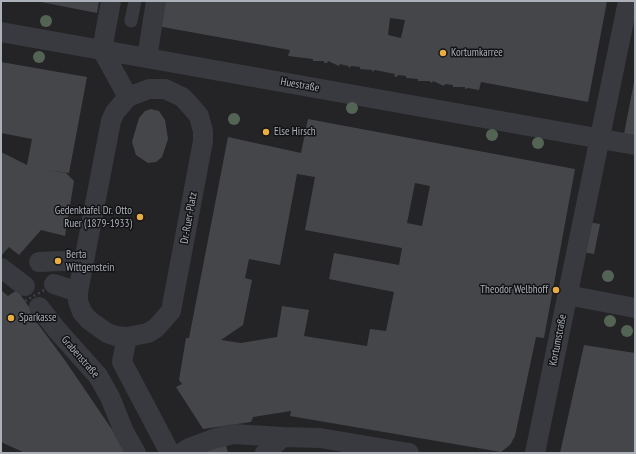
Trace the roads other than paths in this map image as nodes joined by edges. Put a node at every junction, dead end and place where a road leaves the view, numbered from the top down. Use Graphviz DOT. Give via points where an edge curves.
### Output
graph roads {
  1 [pos="111,1"];
  2 [pos="135,1"];
  3 [pos="156,1"];
  4 [pos="628,1"];
  5 [pos="131,21"];
  6 [pos="1,32"];
  7 [pos="102,50"];
  8 [pos="146,58"];
  9 [pos="169,62"];
  10 [pos="165,89"];
  11 [pos="128,97"];
  12 [pos="600,138"];
  13 [pos="635,145"];
  14 [pos="84,260"];
  15 [pos="42,290"];
  16 [pos="567,296"];
  17 [pos="635,308"];
  18 [pos="127,337"];
  19 [pos="283,437"];
  20 [pos="136,453"];
  21 [pos="170,453"];
  22 [pos="182,453"];
  23 [pos="265,453"];
  24 [pos="409,453"];
  25 [pos="535,453"];
  1 -- 7 [label="street"];
  2 -- 5 [label="lane"];
  3 -- 8 [label="street"];
  4 -- 12 [label="street, Kortumstraße"];
  6 -- 7 [label="street, Huestraße"];
  7 -- 8 [label="street, Huestraße"];
  7 -- 11 [label="street"];
  8 -- 9 [label="street, Huestraße"];
  9 -- 10 [label="street"];
  9 -- 12 [label="street, Huestraße"];
  10 -- 11 [label="street" via="149,89"];
  10 -- 18 [label="street, Dr.-Ruer-Platz" via="182,97 195,110 203,131 203,141 170,311 156,328"];
  11 -- 14 [label="street" via="115,112 107,136"];
  12 -- 13 [label="street, Huestraße"];
  12 -- 16 [label="street, Kortumstraße" via="584,227"];
  14 -- 15 [label="street"];
  14 -- 15 [label="street"];
  15 -- 18 [label="street, Dr.-Ruer-Platz" via="82,312 97,327 116,336"];
  15 -- 20 [label="street, Grabenstraße" via="98,376"];
  16 -- 17 [label="street"];
  16 -- 25 [label="street, Kortumstraße"];
  18 -- 21 [label="street" via="122,362"];
  19 -- 22 [label="street" via="233,434 213,439"];
  19 -- 23 [label="street"];
  19 -- 24 [label="street" via="320,438"];
}
